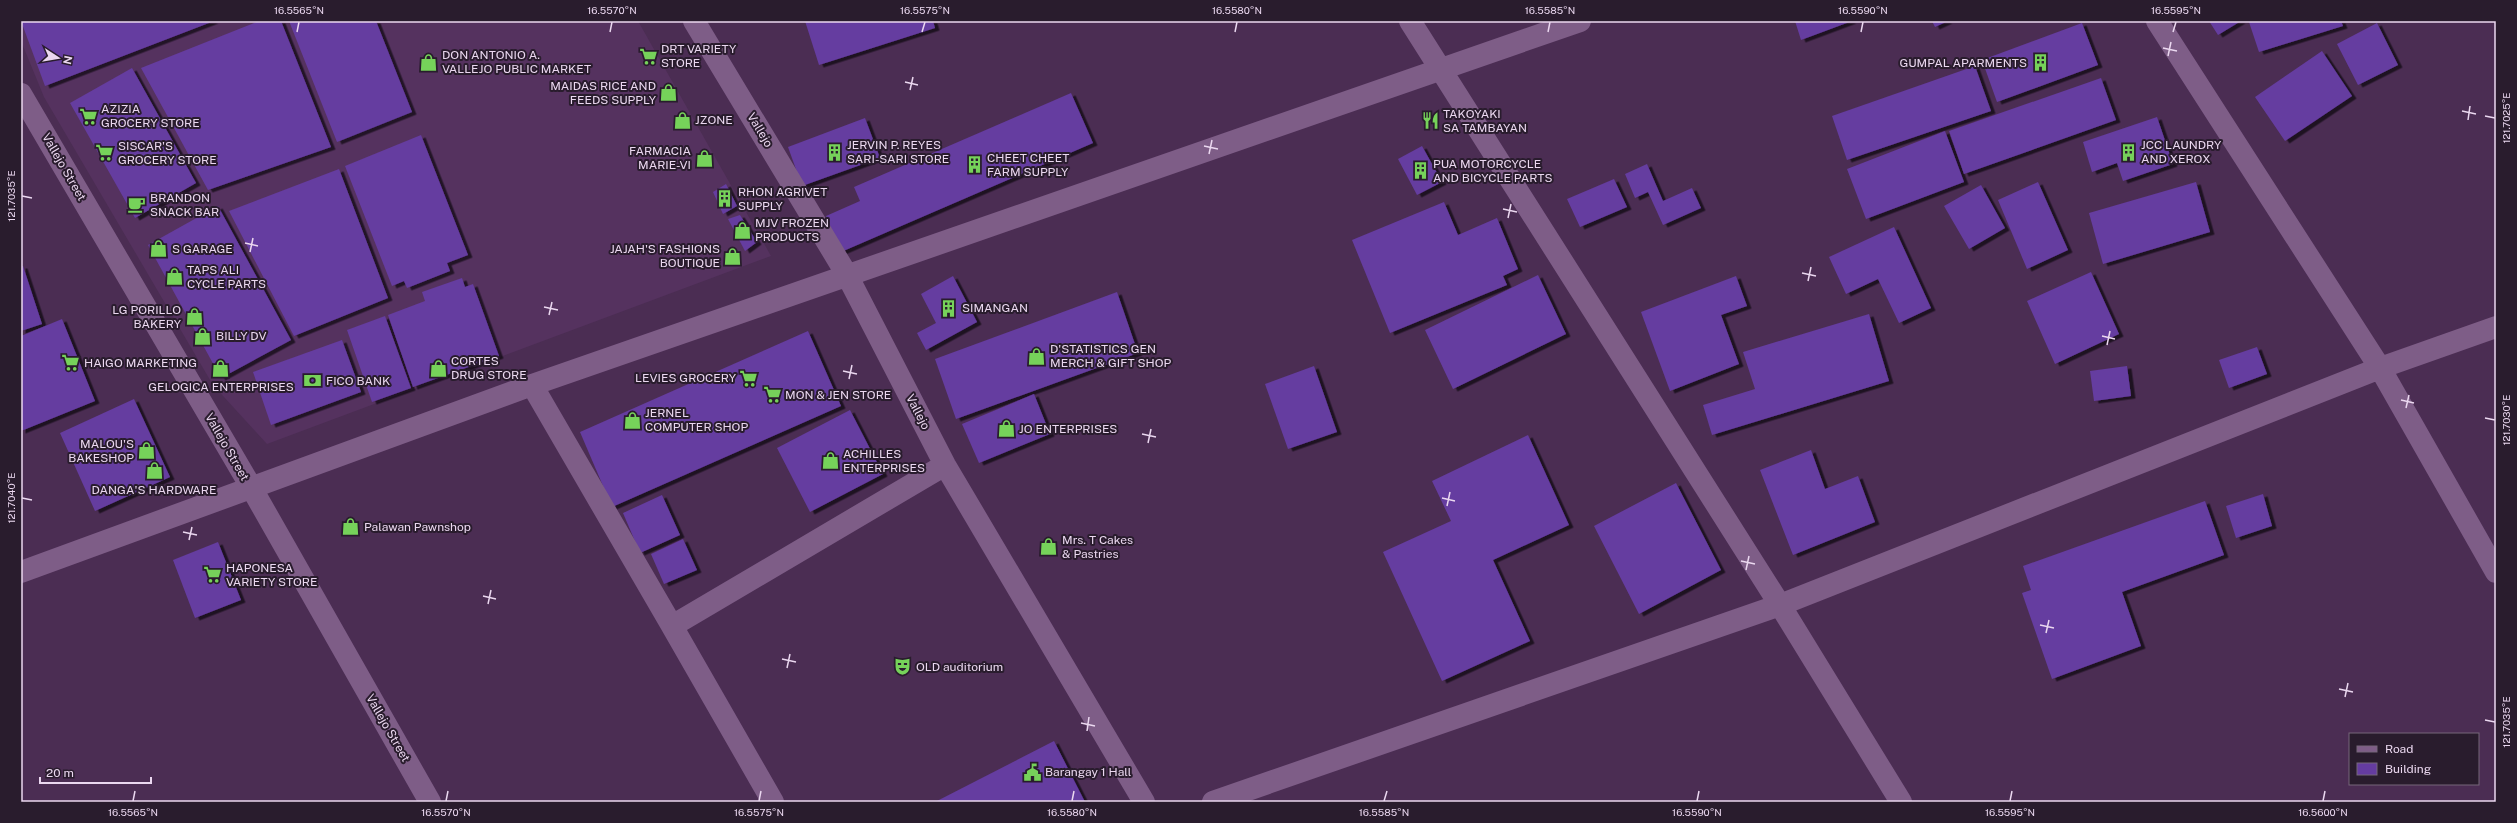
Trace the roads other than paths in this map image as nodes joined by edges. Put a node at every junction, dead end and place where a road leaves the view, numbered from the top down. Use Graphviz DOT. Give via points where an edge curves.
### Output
graph roads {
  1 [pos="694,21"];
  2 [pos="1410,21"];
  3 [pos="1580,21"];
  4 [pos="2158,21"];
  5 [pos="1440,70"];
  6 [pos="21,94"];
  7 [pos="847,276"];
  8 [pos="2496,326"];
  9 [pos="2380,368"];
  10 [pos="532,385"];
  11 [pos="945,465"];
  12 [pos="251,487"];
  13 [pos="21,572"];
  14 [pos="2496,572"];
  15 [pos="1780,605"];
  16 [pos="672,626"];
  17 [pos="430,802"];
  18 [pos="773,802"];
  19 [pos="1144,802"];
  20 [pos="1212,802"];
  21 [pos="1901,802"];
  1 -- 7 [label="street, Vallejo"];
  2 -- 5 [label="street"];
  3 -- 5 [label="street"];
  4 -- 9 [label="street"];
  5 -- 7 [label="street"];
  5 -- 15 [label="street"];
  6 -- 12 [label="street, Vallejo Street"];
  7 -- 10 [label="street"];
  7 -- 11 [label="street, Vallejo"];
  8 -- 9 [label="street"];
  9 -- 14 [label="street"];
  9 -- 15 [label="street"];
  10 -- 12 [label="street"];
  10 -- 16 [label="street"];
  11 -- 16 [label="street"];
  11 -- 19 [label="street, Vallejo"];
  12 -- 13 [label="street"];
  12 -- 17 [label="street, Vallejo Street"];
  15 -- 20 [label="street"];
  15 -- 21 [label="street"];
  16 -- 18 [label="street"];
}
